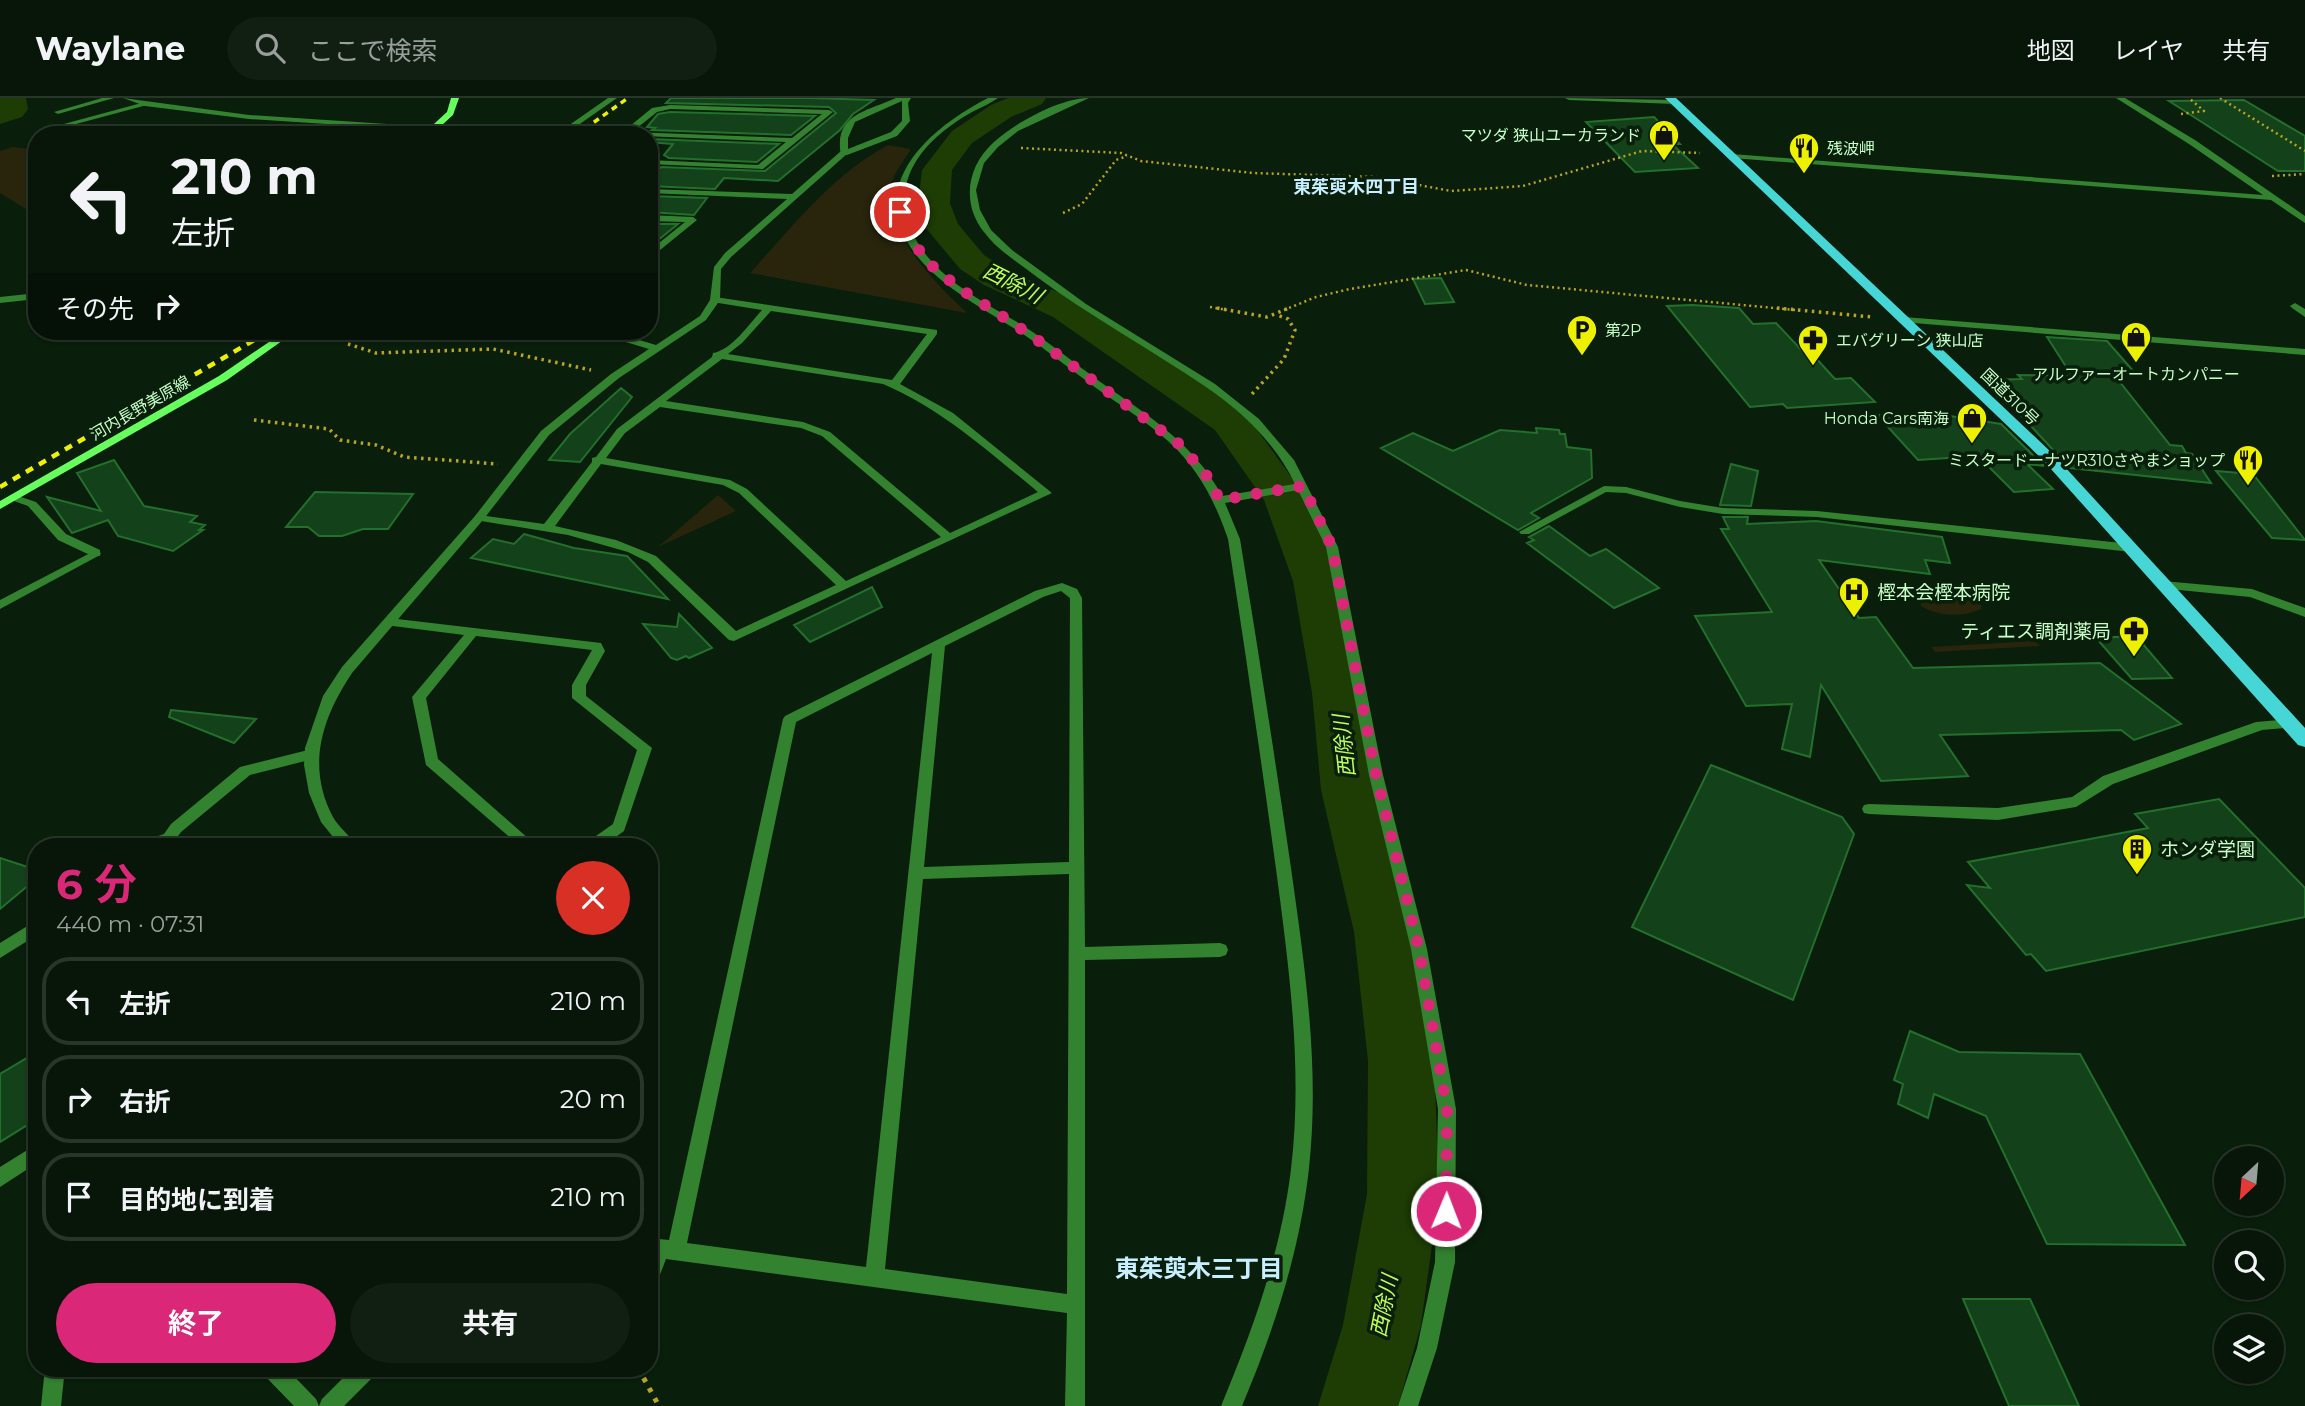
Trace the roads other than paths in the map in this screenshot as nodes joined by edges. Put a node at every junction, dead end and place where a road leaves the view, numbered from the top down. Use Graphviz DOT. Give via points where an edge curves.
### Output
graph roads {
  1 [pos="110,98"];
  2 [pos="127,98"];
  3 [pos="455,98"];
  4 [pos="613,98"];
  5 [pos="705,98"];
  6 [pos="902,98"];
  7 [pos="907,98"];
  8 [pos="994,98"];
  9 [pos="1084,98"];
  10 [pos="1569,98"];
  11 [pos="2120,98"];
  12 [pos="1672,100"];
  13 [pos="145,104"];
  14 [pos="695,107"];
  15 [pos="58,113"];
  16 [pos="60,126"];
  17 [pos="360,126"];
  18 [pos="436,126"];
  19 [pos="572,126"];
  20 [pos="634,126"];
  21 [pos="658,135"];
  22 [pos="793,140"];
  23 [pos="844,153"];
  24 [pos="1732,156"];
  25 [pos="658,162"];
  26 [pos="658,191"];
  27 [pos="793,197"];
  28 [pos="2275,198"];
  29 [pos="658,218"];
  30 [pos="2305,220"];
  31 [pos="658,248"];
  32 [pos="28,297"];
  33 [pos="0,300"];
  34 [pos="715,300"];
  35 [pos="2295,306"];
  36 [pos="769,308"];
  37 [pos="2305,314"];
  38 [pos="1904,320"];
  39 [pos="279,340"];
  40 [pos="630,340"];
  41 [pos="657,348"];
  42 [pos="2305,352"];
  43 [pos="716,355"];
  44 [pos="894,384"];
  45 [pos="656,403"];
  46 [pos="596,460"];
  47 [pos="1299,487"];
  48 [pos="15,498"];
  49 [pos="1226,499"];
  50 [pos="0,506"];
  51 [pos="479,518"];
  52 [pos="547,528"];
  53 [pos="1525,532"];
  54 [pos="949,538"];
  55 [pos="2131,548"];
  56 [pos="96,553"];
  57 [pos="2163,585"];
  58 [pos="844,586"];
  59 [pos="0,605"];
  60 [pos="2305,613"];
  61 [pos="388,622"];
  62 [pos="473,632"];
  63 [pos="939,644"];
  64 [pos="2290,724"];
  65 [pos="2305,740"];
  66 [pos="312,754"];
  67 [pos="1869,809"];
  68 [pos="174,838"];
  69 [pos="343,838"];
  70 [pos="520,838"];
  71 [pos="604,838"];
  72 [pos="1076,869"];
  73 [pos="915,873"];
  74 [pos="28,932"];
  75 [pos="1220,950"];
  76 [pos="0,951"];
  77 [pos="1076,954"];
  78 [pos="28,1158"];
  79 [pos="0,1178"];
  80 [pos="662,1248"];
  81 [pos="874,1279"];
  82 [pos="1077,1305"];
  83 [pos="54,1377"];
  84 [pos="280,1377"];
  85 [pos="359,1377"];
  86 [pos="51,1406"];
  87 [pos="309,1406"];
  88 [pos="329,1406"];
  89 [pos="1075,1406"];
  90 [pos="1231,1406"];
  91 [pos="1408,1406"];
  1 -- 15 [label="street"];
  2 -- 13 [label="street"];
  3 -- 18 [label="main road" via="450,113"];
  4 -- 19 [label="street"];
  5 -- 14 [label="street"];
  6 -- 23 [label="street" via="846,126"];
  7 -- 23 [label="street" via="906,121 894,134"];
  8 -- 49 [label="street" via="934,135 904,173 899,199 902,222 911,240 925,260 959,288 1177,442"];
  9 -- 47 [label="street" via="1032,120 995,145 975,173 972,190 987,231 1083,306 1240,408 1289,460"];
  10 -- 12 [label="street"];
  11 -- 28 [label="street"];
  12 -- 24 [label="highway, 国道310号"];
  13 -- 16 [label="lane"];
  13 -- 17 [label="street"];
  14 -- 20 [label="street" via="655,110"];
  14 -- 22 [label="street" via="829,112"];
  21 -- 22 [label="street"];
  22 -- 25 [label="street" via="760,167"];
  23 -- 27 [label="street"];
  24 -- 28 [label="street"];
  24 -- 38 [label="highway, 国道310号"];
  26 -- 27 [label="street"];
  27 -- 34 [label="street" via="717,269"];
  28 -- 30 [label="street"];
  29 -- 31 [label="street" via="693,220"];
  32 -- 33 [label="street"];
  34 -- 36 [label="street"];
  34 -- 41 [label="street" via="703,318"];
  35 -- 37 [label="street"];
  36 -- 43 [label="street" via="739,341"];
  36 -- 44 [label="street" via="934,332"];
  38 -- 42 [label="street"];
  38 -- 55 [label="highway, 国道310号" via="2047,456"];
  39 -- 48 [label="main road, 河内長野美原線" via="223,378"];
  40 -- 41 [label="street"];
  41 -- 51 [label="street" via="545,433"];
  43 -- 44 [label="street"];
  43 -- 45 [label="street"];
  44 -- 54 [label="street" via="933,404 1046,493"];
  45 -- 46 [label="street" via="621,431"];
  45 -- 54 [label="street" via="803,425 826,434"];
  46 -- 52 [label="street"];
  46 -- 58 [label="street" via="726,482 743,491"];
  47 -- 49 [label="street"];
  47 -- 91 [label="street" via="1332,547 1376,775 1419,949 1447,1110 1445,1262 1427,1349"];
  48 -- 50 [label="main road, 河内長野美原線"];
  48 -- 56 [label="street" via="32,503 62,537"];
  49 -- 90 [label="street" via="1268,757 1303,1056 1303,1132 1287,1251 1265,1325"];
  51 -- 52 [label="street"];
  51 -- 61 [label="street"];
  52 -- 58 [label="street" via="616,543 652,559 734,637"];
  53 -- 55 [label="street" via="1604,489 1723,511 1817,514"];
  54 -- 58 [label="street"];
  55 -- 57 [label="highway, 国道310号"];
  56 -- 59 [label="lane"];
  57 -- 60 [label="street" via="2252,593"];
  57 -- 64 [label="highway, 国道310号"];
  61 -- 62 [label="street"];
  61 -- 66 [label="street" via="328,699"];
  62 -- 70 [label="street" via="419,697 430,761"];
  62 -- 71 [label="street" via="589,644 599,651 579,685 579,698 645,748 619,827"];
  63 -- 72 [label="street" via="1052,588 1073,592"];
  63 -- 73 [label="street"];
  63 -- 80 [label="street" via="790,719"];
  64 -- 65 [label="highway, 国道310号"];
  64 -- 67 [label="street" via="2261,725 2108,780 2076,802 1998,814"];
  66 -- 68 [label="street" via="245,771"];
  66 -- 69 [label="street" via="316,793 328,822"];
  72 -- 73 [label="street"];
  72 -- 77 [label="street"];
  73 -- 81 [label="street"];
  74 -- 76 [label="street"];
  75 -- 77 [label="street"];
  77 -- 82 [label="street"];
  78 -- 79 [label="street"];
  80 -- 81 [label="street"];
  81 -- 82 [label="street"];
  82 -- 89 [label="street"];
  83 -- 86 [label="street"];
  84 -- 87 [label="street"];
  85 -- 88 [label="street"];
}
